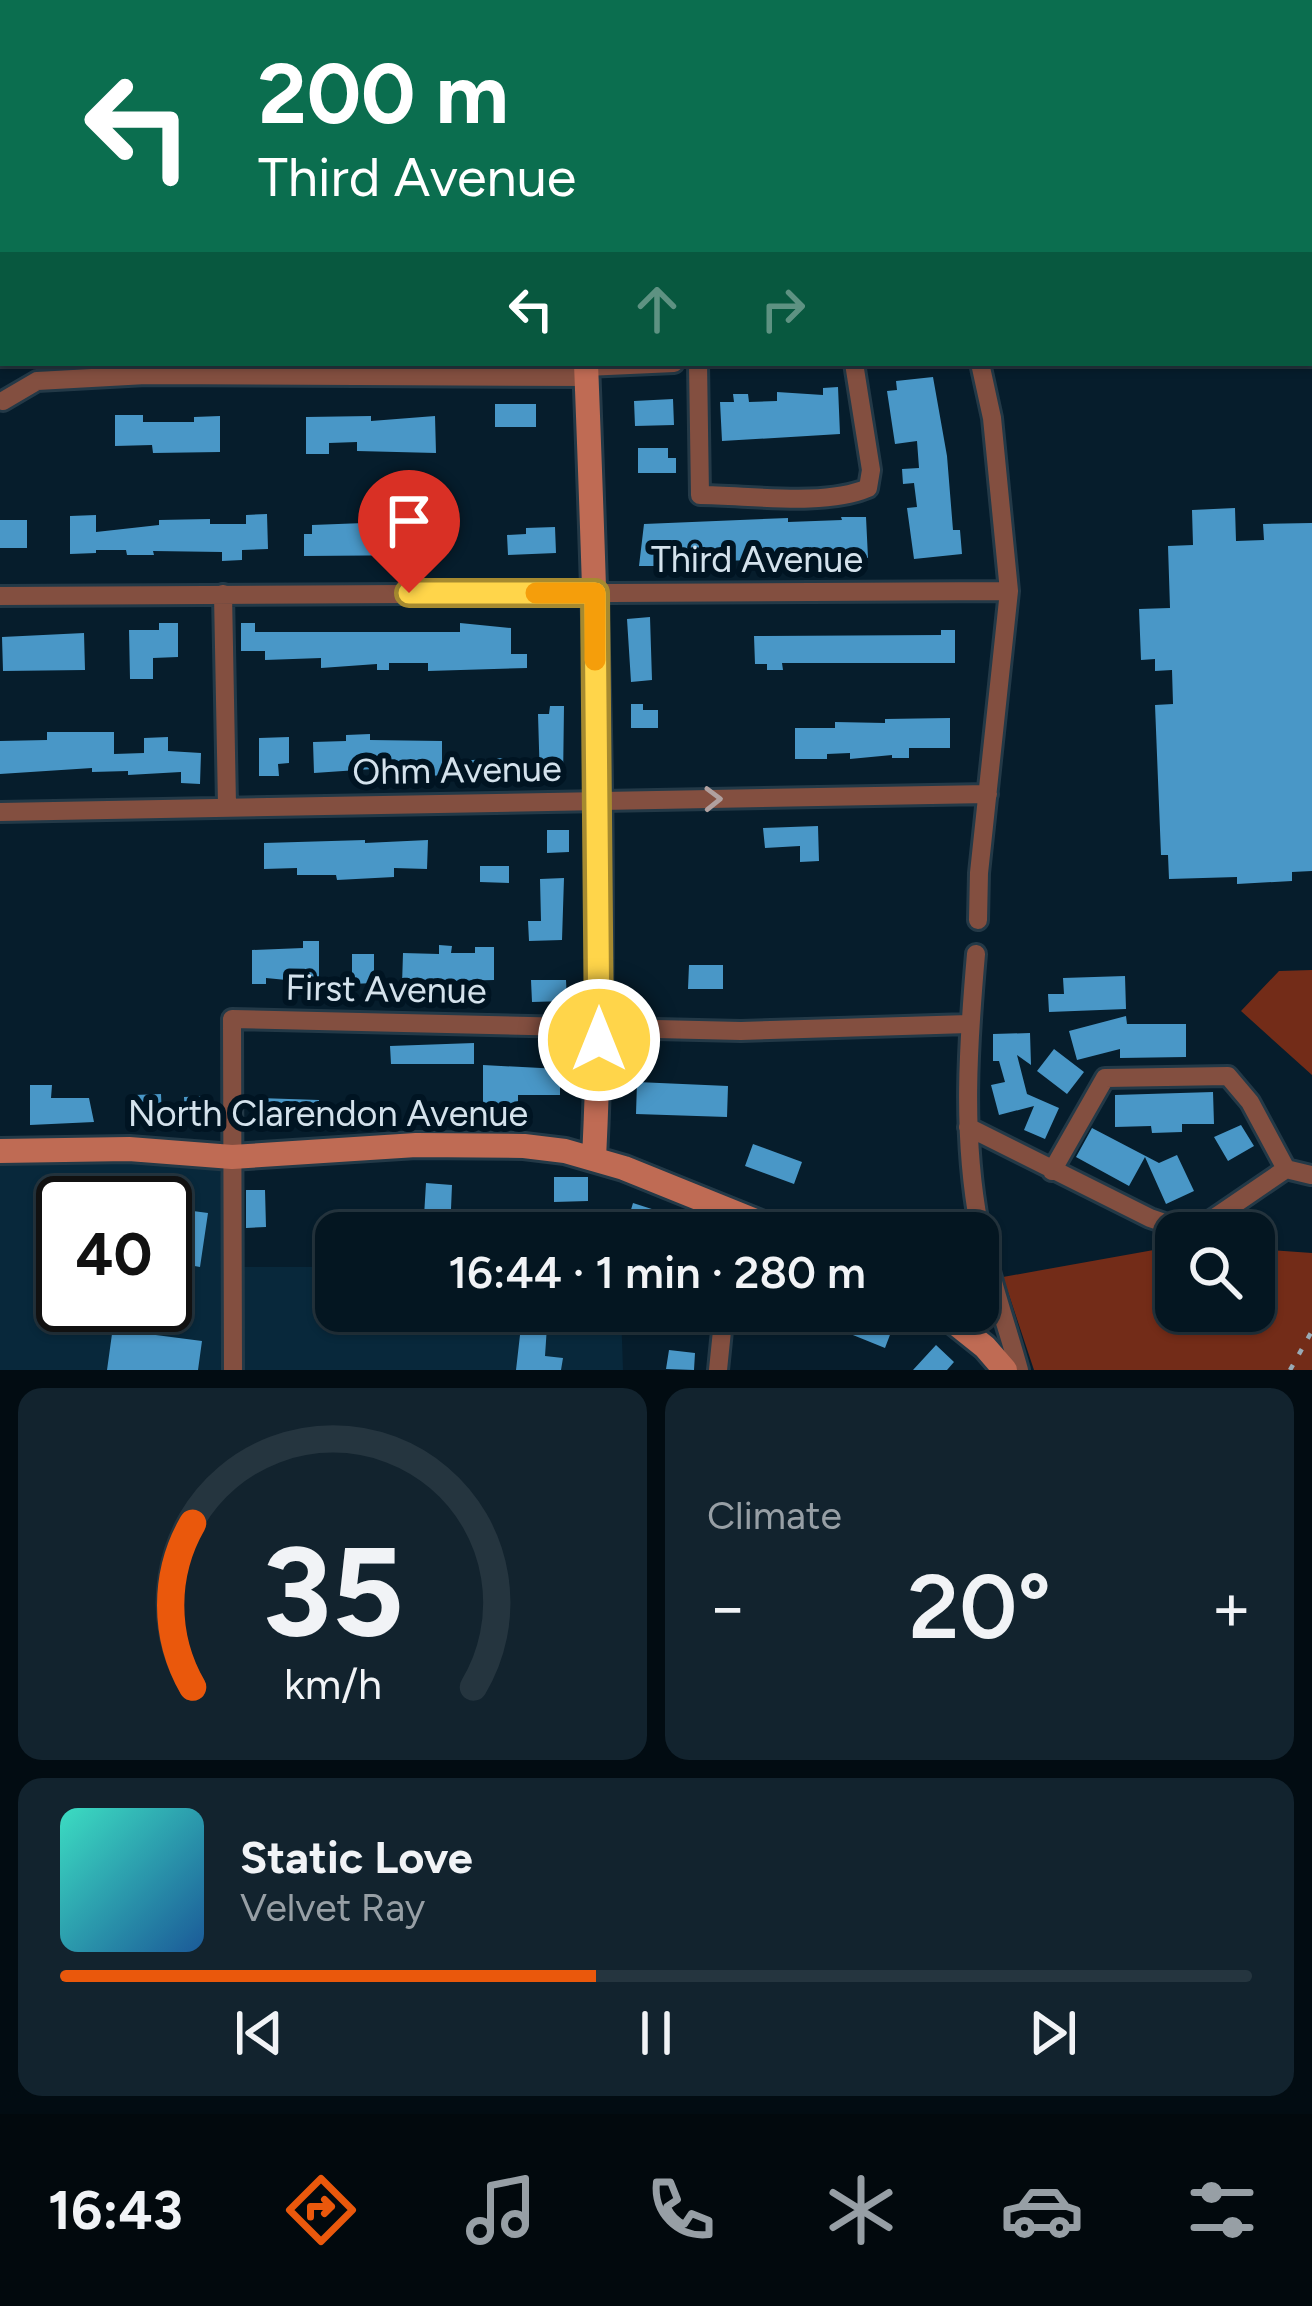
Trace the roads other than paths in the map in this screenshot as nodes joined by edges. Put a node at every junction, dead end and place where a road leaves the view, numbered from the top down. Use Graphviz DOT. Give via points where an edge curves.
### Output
graph roads {
  1 [pos="630,366"];
  2 [pos="698,366"];
  3 [pos="855,366"];
  4 [pos="981,366"];
  5 [pos="146,369"];
  6 [pos="586,369"];
  7 [pos="2,401"];
  8 [pos="1009,591"];
  9 [pos="595,593"];
  10 [pos="223,594"];
  11 [pos="2,596"];
  12 [pos="988,794"];
  13 [pos="596,801"];
  14 [pos="227,805"];
  15 [pos="0,812"];
  16 [pos="978,920"];
  17 [pos="976,954"];
  18 [pos="969,1024"];
  19 [pos="599,1027"];
  20 [pos="968,1127"];
  21 [pos="0,1151"];
  22 [pos="232,1157"];
  23 [pos="594,1159"];
  24 [pos="1286,1168"];
  25 [pos="1052,1171"];
  26 [pos="1311,1175"];
  27 [pos="710,1212"];
  28 [pos="722,1332"];
  29 [pos="966,1332"];
  30 [pos="233,1370"];
  31 [pos="718,1370"];
  32 [pos="1005,1370"];
  33 [pos="1019,1370"];
  1 -- 6 [label="street"];
  2 -- 3 [label="street" via="700,495 829,496 868,488 872,470"];
  4 -- 8 [label="street"];
  5 -- 6 [label="street"];
  5 -- 7 [label="street" via="37,381"];
  6 -- 9 [label="street"];
  8 -- 9 [label="street, Third Avenue"];
  8 -- 12 [label="street"];
  9 -- 10 [label="street, Third Avenue"];
  9 -- 13 [label="street"];
  10 -- 11 [label="street, Third Avenue"];
  10 -- 14 [label="street"];
  13 -- 12 [label="street, Ohm Avenue, one-way"];
  12 -- 16 [label="street"];
  13 -- 14 [label="street, Ohm Avenue"];
  13 -- 19 [label="street"];
  14 -- 15 [label="street, Ohm Avenue"];
  17 -- 18 [label="street"];
  18 -- 19 [label="street, First Avenue"];
  18 -- 20 [label="street"];
  19 -- 22 [label="street, First Avenue" via="232,1018"];
  19 -- 23 [label="street"];
  20 -- 25 [label="street"];
  20 -- 33 [label="street" via="979,1226"];
  21 -- 22 [label="street, North Clarendon Avenue"];
  22 -- 23 [label="street, North Clarendon Avenue" via="494,1145"];
  22 -- 30 [label="street"];
  23 -- 27 [label="street, North Clarendon Avenue"];
  24 -- 25 [label="street" via="1204,1225 1182,1228"];
  24 -- 25 [label="street" via="1228,1076 1105,1078"];
  24 -- 26 [label="street"];
  28 -- 31 [label="street"];
  29 -- 32 [label="street"];
}
